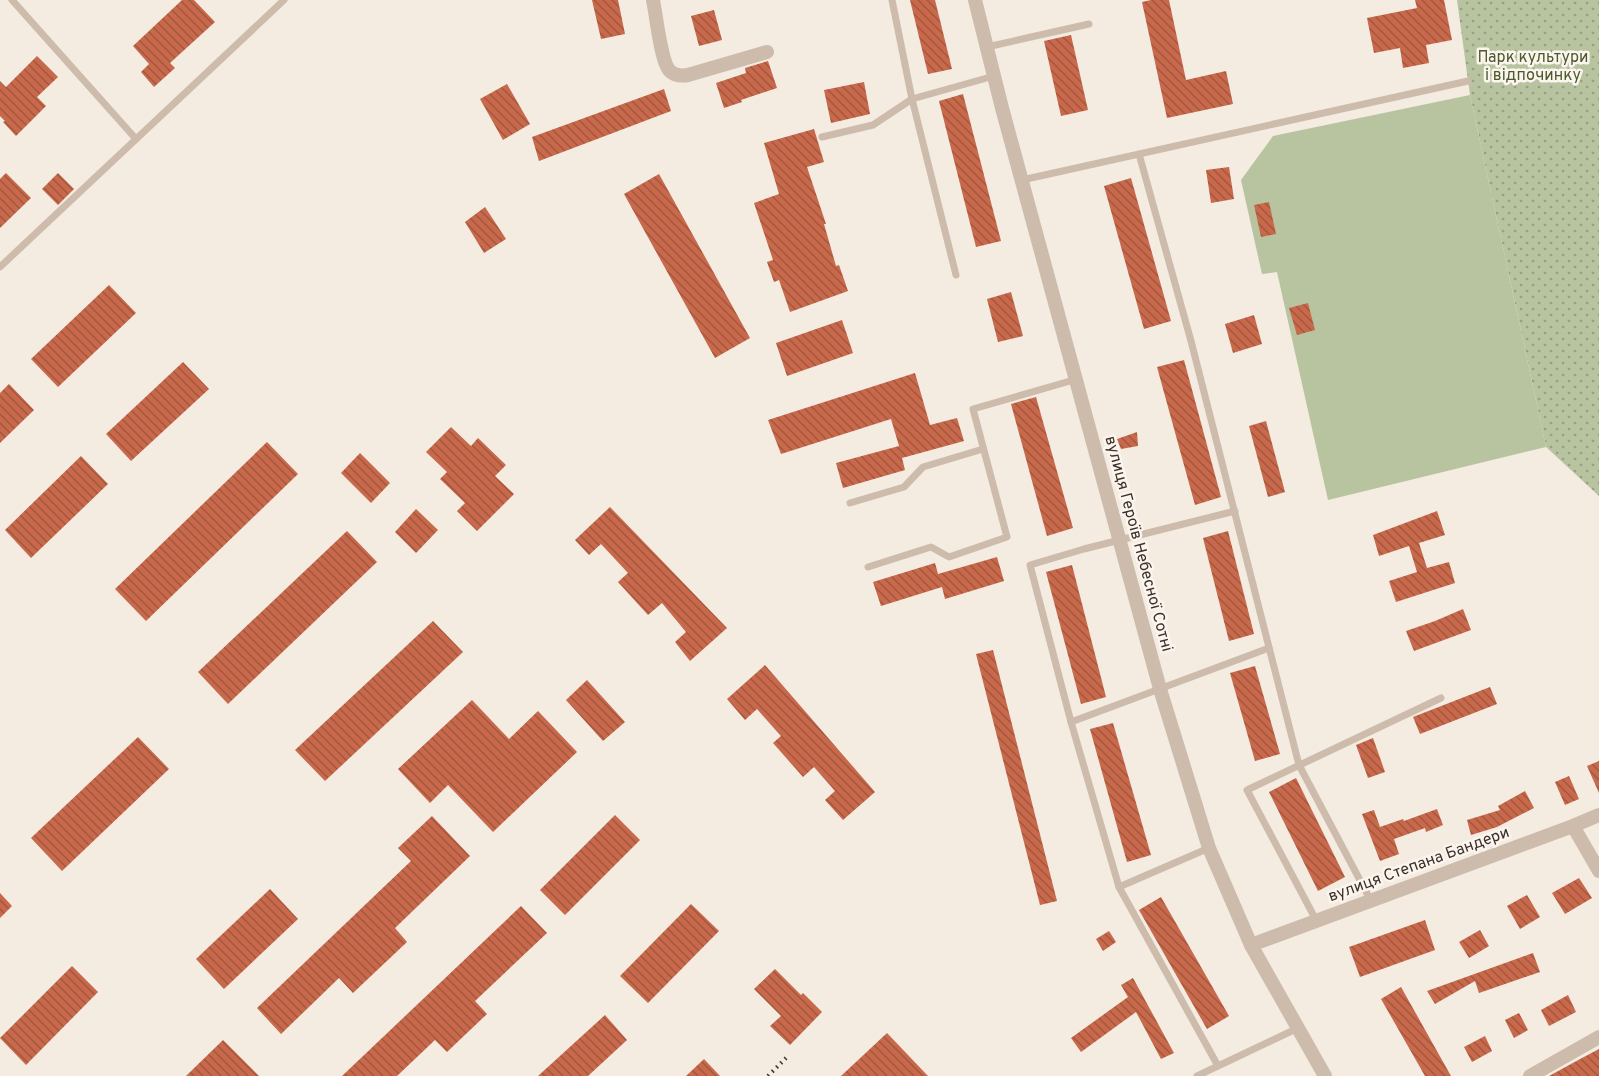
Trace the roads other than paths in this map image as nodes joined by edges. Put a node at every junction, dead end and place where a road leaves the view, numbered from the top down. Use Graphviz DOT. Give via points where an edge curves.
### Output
graph roads {
  1 [pos="12,0"];
  2 [pos="284,0"];
  3 [pos="653,0"];
  4 [pos="892,0"];
  5 [pos="975,0"];
  6 [pos="1089,24"];
  7 [pos="987,47"];
  8 [pos="767,52"];
  9 [pos="994,76"];
  10 [pos="1468,81"];
  11 [pos="912,99"];
  12 [pos="822,137"];
  13 [pos="136,139"];
  14 [pos="1139,154"];
  15 [pos="1022,180"];
  16 [pos="0,267"];
  17 [pos="956,274"];
  18 [pos="1077,379"];
  19 [pos="983,449"];
  20 [pos="850,504"];
  21 [pos="1235,511"];
  22 [pos="1119,540"];
  23 [pos="868,567"];
  24 [pos="1269,648"];
  25 [pos="1160,689"];
  26 [pos="1441,698"];
  27 [pos="1071,722"];
  28 [pos="1299,765"];
  29 [pos="1599,815"];
  30 [pos="1573,826"];
  31 [pos="1209,848"];
  32 [pos="1599,871"];
  33 [pos="1119,887"];
  34 [pos="1371,901"];
  35 [pos="1316,920"];
  36 [pos="1251,945"];
  37 [pos="1298,1028"];
  38 [pos="1599,1037"];
  39 [pos="1218,1066"];
  40 [pos="1197,1076"];
  41 [pos="1325,1076"];
  42 [pos="1530,1076"];
  1 -- 13 [label="lane"];
  2 -- 13 [label="lane"];
  3 -- 8 [label="street" via="664,60 675,74 688,75"];
  4 -- 11 [label="lane"];
  5 -- 7 [label="street, вулиця Героїв Небесної Сотні"];
  6 -- 7 [label="lane"];
  7 -- 9 [label="street, вулиця Героїв Небесної Сотні"];
  9 -- 11 [label="lane"];
  9 -- 15 [label="street, вулиця Героїв Небесної Сотні"];
  10 -- 14 [label="lane"];
  11 -- 12 [label="lane" via="873,125"];
  11 -- 17 [label="lane"];
  13 -- 16 [label="lane"];
  14 -- 15 [label="lane"];
  14 -- 21 [label="lane"];
  15 -- 18 [label="street, вулиця Героїв Небесної Сотні"];
  18 -- 19 [label="lane" via="972,409"];
  18 -- 22 [label="street, вулиця Героїв Небесної Сотні"];
  19 -- 20 [label="lane" via="923,467 904,487"];
  19 -- 23 [label="lane" via="1007,537 949,557 931,547"];
  21 -- 22 [label="lane"];
  21 -- 24 [label="lane"];
  22 -- 25 [label="street, вулиця Героїв Небесної Сотні"];
  22 -- 27 [label="lane" via="1030,565"];
  24 -- 25 [label="lane"];
  24 -- 28 [label="lane"];
  25 -- 27 [label="lane"];
  25 -- 31 [label="street, вулиця Героїв Небесної Сотні"];
  26 -- 28 [label="lane"];
  27 -- 33 [label="lane"];
  28 -- 34 [label="lane"];
  28 -- 35 [label="lane" via="1247,790"];
  29 -- 30 [label="street, вулиця Степана Бандери"];
  30 -- 32 [label="street"];
  30 -- 34 [label="street, вулиця Степана Бандери"];
  31 -- 33 [label="lane"];
  31 -- 36 [label="street, вулиця Героїв Небесної Сотні"];
  33 -- 39 [label="lane"];
  34 -- 35 [label="street, вулиця Степана Бандери"];
  35 -- 36 [label="street, вулиця Степана Бандери"];
  36 -- 37 [label="street, вулиця Героїв Небесної Сотні"];
  37 -- 39 [label="lane"];
  37 -- 41 [label="street, вулиця Героїв Небесної Сотні"];
  38 -- 42 [label="street"];
  39 -- 40 [label="lane"];
}
